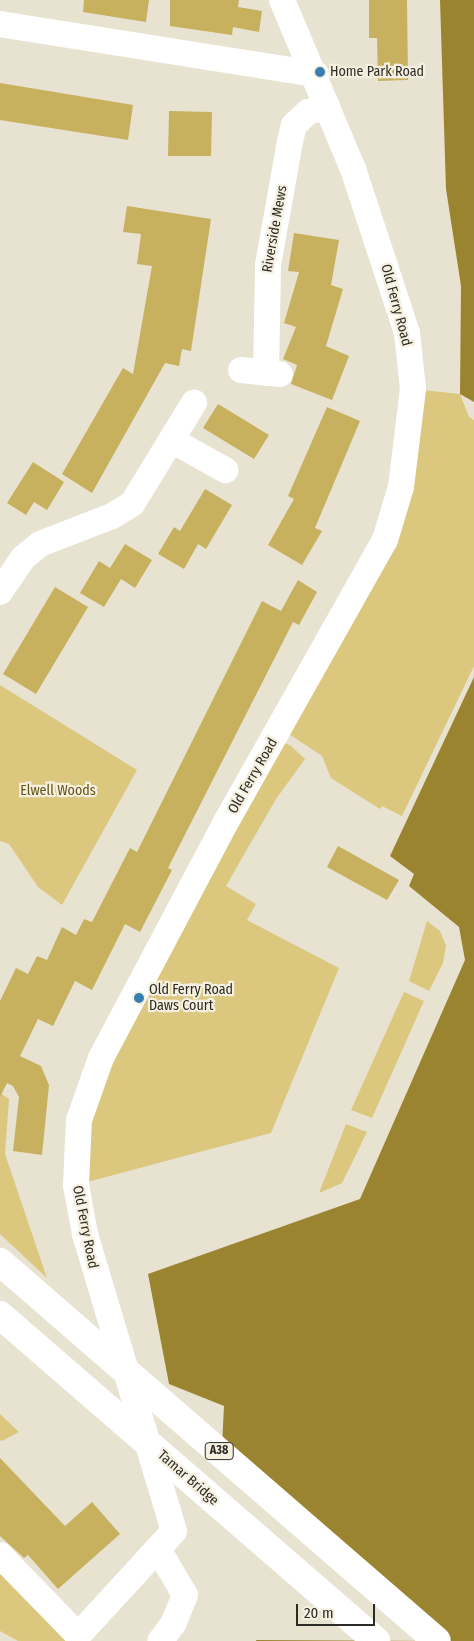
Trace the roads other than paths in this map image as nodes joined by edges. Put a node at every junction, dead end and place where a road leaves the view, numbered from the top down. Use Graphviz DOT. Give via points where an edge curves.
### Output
graph roads {
  1 [pos="282,0"];
  2 [pos="0,24"];
  3 [pos="316,74"];
  4 [pos="327,106"];
  5 [pos="240,370"];
  6 [pos="194,403"];
  7 [pos="174,441"];
  8 [pos="226,470"];
  9 [pos="0,592"];
  10 [pos="0,1262"];
  11 [pos="0,1315"];
  12 [pos="158,1549"];
  13 [pos="0,1554"];
  14 [pos="160,1641"];
  15 [pos="376,1641"];
  16 [pos="437,1641"];
  1 -- 3 [label="street, Old Ferry Road"];
  2 -- 3 [label="street"];
  3 -- 4 [label="street, Old Ferry Road"];
  4 -- 5 [label="street, Riverside Mews" via="308,112 294,125 290,142 268,265 273,374"];
  4 -- 12 [label="street, Old Ferry Road" via="353,169 406,333 413,389 397,508 372,565 226,822 101,1058 79,1120 76,1185 85,1234 174,1531"];
  6 -- 7 [label="street"];
  7 -- 8 [label="street"];
  7 -- 9 [label="street" via="132,504 112,516 40,544 23,558"];
  10 -- 16 [label="highway, A38"];
  11 -- 15 [label="highway, Tamar Bridge"];
  12 -- 13 [label="street, Old Ferry Road" via="83,1630 74,1631"];
  12 -- 14 [label="street" via="185,1595 173,1624"];
}
